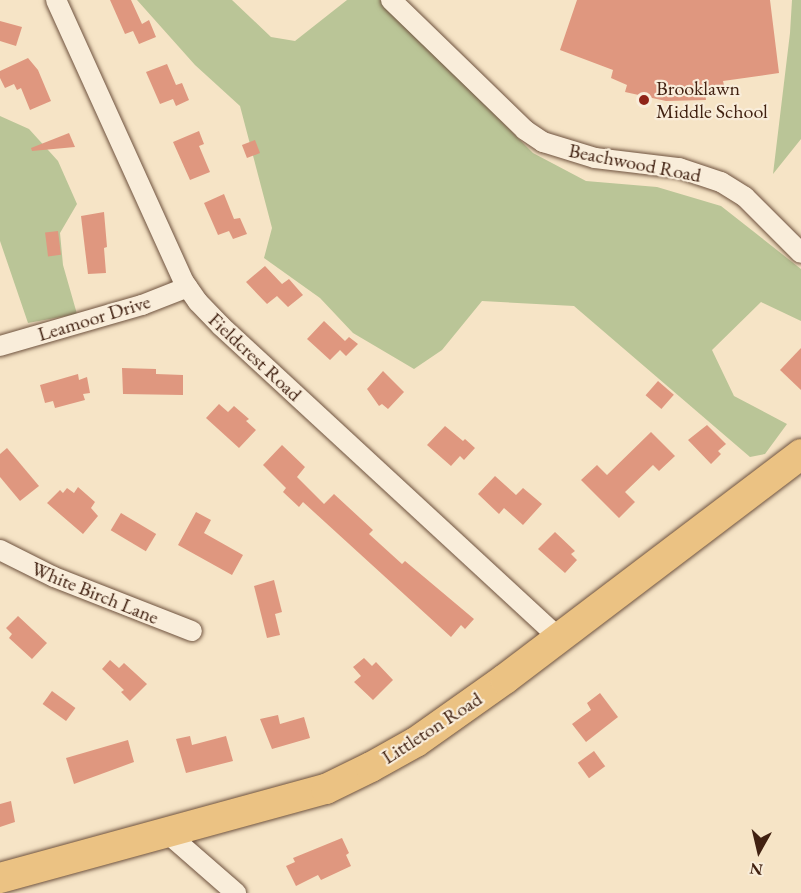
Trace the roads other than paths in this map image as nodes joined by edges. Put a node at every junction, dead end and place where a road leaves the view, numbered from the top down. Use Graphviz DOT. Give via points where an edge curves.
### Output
graph roads {
  1 [pos="56,0"];
  2 [pos="391,0"];
  3 [pos="801,253"];
  4 [pos="188,287"];
  5 [pos="0,346"];
  6 [pos="801,454"];
  7 [pos="0,550"];
  8 [pos="192,631"];
  9 [pos="559,638"];
  10 [pos="166,832"];
  11 [pos="0,878"];
  12 [pos="236,893"];
  1 -- 4 [label="street, Fieldcrest Road"];
  2 -- 3 [label="street, Beachwood Road" via="525,130 543,142 595,158 679,168 721,182 745,197"];
  4 -- 5 [label="street, Leamoor Drive"];
  4 -- 9 [label="street, Fieldcrest Road" via="220,326"];
  6 -- 9 [label="main road, Littleton Road"];
  7 -- 8 [label="street, White Birch Lane" via="54,577"];
  9 -- 10 [label="main road, Littleton Road" via="416,742 371,767 326,789"];
  10 -- 11 [label="main road, Littleton Road"];
  10 -- 12 [label="street"];
}
